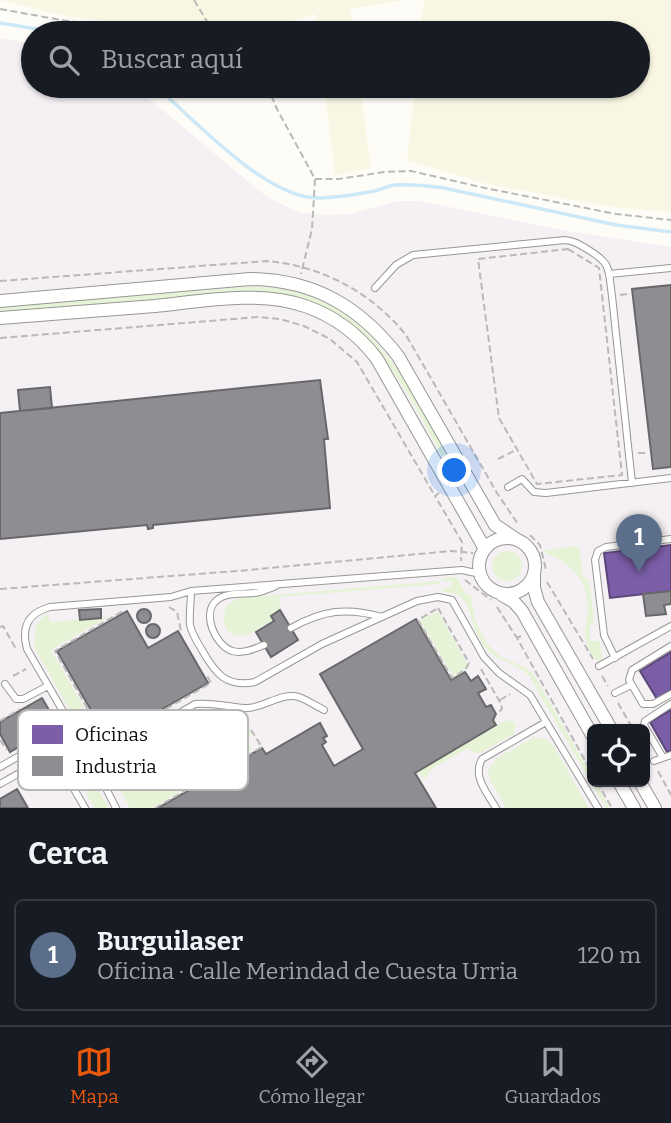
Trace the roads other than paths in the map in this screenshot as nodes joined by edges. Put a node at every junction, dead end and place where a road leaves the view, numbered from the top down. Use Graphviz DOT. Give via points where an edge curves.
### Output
graph roads {
  1 [pos="671,268"];
  2 [pos="609,274"];
  3 [pos="375,288"];
  4 [pos="0,300"];
  5 [pos="0,318"];
  6 [pos="671,478"];
  7 [pos="632,483"];
  8 [pos="508,487"];
  9 [pos="671,539"];
  10 [pos="519,541"];
  11 [pos="484,551"];
  12 [pos="534,574"];
  13 [pos="481,578"];
  14 [pos="278,585"];
  15 [pos="191,591"];
  16 [pos="498,593"];
  17 [pos="383,617"];
  18 [pos="671,626"];
  19 [pos="291,628"];
  20 [pos="264,645"];
  21 [pos="671,646"];
  22 [pos="615,658"];
  23 [pos="599,666"];
  24 [pos="7,681"];
  25 [pos="631,685"];
  26 [pos="48,686"];
  27 [pos="615,693"];
  28 [pos="671,694"];
  29 [pos="671,704"];
  30 [pos="62,710"];
  31 [pos="185,710"];
  32 [pos="324,710"];
  33 [pos="547,722"];
  34 [pos="608,724"];
  35 [pos="587,726"];
  36 [pos="671,755"];
  37 [pos="18,757"];
  38 [pos="662,757"];
  39 [pos="651,758"];
  40 [pos="0,767"];
  41 [pos="18,774"];
  42 [pos="0,784"];
  43 [pos="622,787"];
  44 [pos="643,787"];
  45 [pos="75,790"];
  46 [pos="107,790"];
  47 [pos="85,808"];
  48 [pos="116,808"];
  49 [pos="496,808"];
  50 [pos="598,808"];
  51 [pos="634,808"];
  52 [pos="655,808"];
  1 -- 2 [label="lane"];
  2 -- 3 [label="lane" via="604,259 565,240 413,255 396,265"];
  2 -- 7 [label="lane"];
  4 -- 10 [label="street" via="250,279 317,291 356,312 386,341 495,525"];
  5 -- 11 [label="street" via="259,298 305,306 330,317 365,343 395,388"];
  6 -- 7 [label="lane"];
  7 -- 8 [label="lane" via="546,493 534,492 522,479"];
  9 -- 22 [label="lane" via="598,551 595,560 604,635"];
  10 -- 11 [label="street" via="501,539"];
  10 -- 12 [label="street" via="534,557"];
  11 -- 13 [label="street" via="479,564"];
  12 -- 16 [label="street" via="522,590"];
  12 -- 34 [label="street" via="538,603"];
  13 -- 14 [label="lane" via="462,569"];
  13 -- 16 [label="street"];
  14 -- 15 [label="lane"];
  14 -- 20 [label="lane" via="225,596 212,607 210,616 219,642 243,652"];
  15 -- 17 [label="lane" via="190,624 196,640 214,670 239,683 255,682 322,644"];
  15 -- 26 [label="lane" via="38,610 25,629 25,640"];
  16 -- 35 [label="street" via="522,611"];
  17 -- 19 [label="lane" via="359,610 331,612"];
  17 -- 33 [label="lane" via="417,601 452,600 484,657 530,695"];
  18 -- 22 [label="lane"];
  21 -- 25 [label="lane" via="632,670"];
  22 -- 23 [label="lane"];
  24 -- 26 [label="lane" via="16,699"];
  25 -- 27 [label="lane"];
  25 -- 28 [label="lane" via="643,704"];
  26 -- 30 [label="lane"];
  29 -- 38 [label="lane" via="644,725"];
  31 -- 32 [label="lane" via="213,702 259,707 280,698 298,697"];
  33 -- 49 [label="lane" via="478,765 478,776"];
  33 -- 50 [label="lane"];
  36 -- 38 [label="lane"];
  37 -- 40 [label="lane"];
  38 -- 39 [label="lane"];
  41 -- 42 [label="lane"];
  43 -- 51 [label="street"];
  44 -- 52 [label="street"];
  45 -- 47 [label="lane"];
  46 -- 48 [label="lane"];
}
